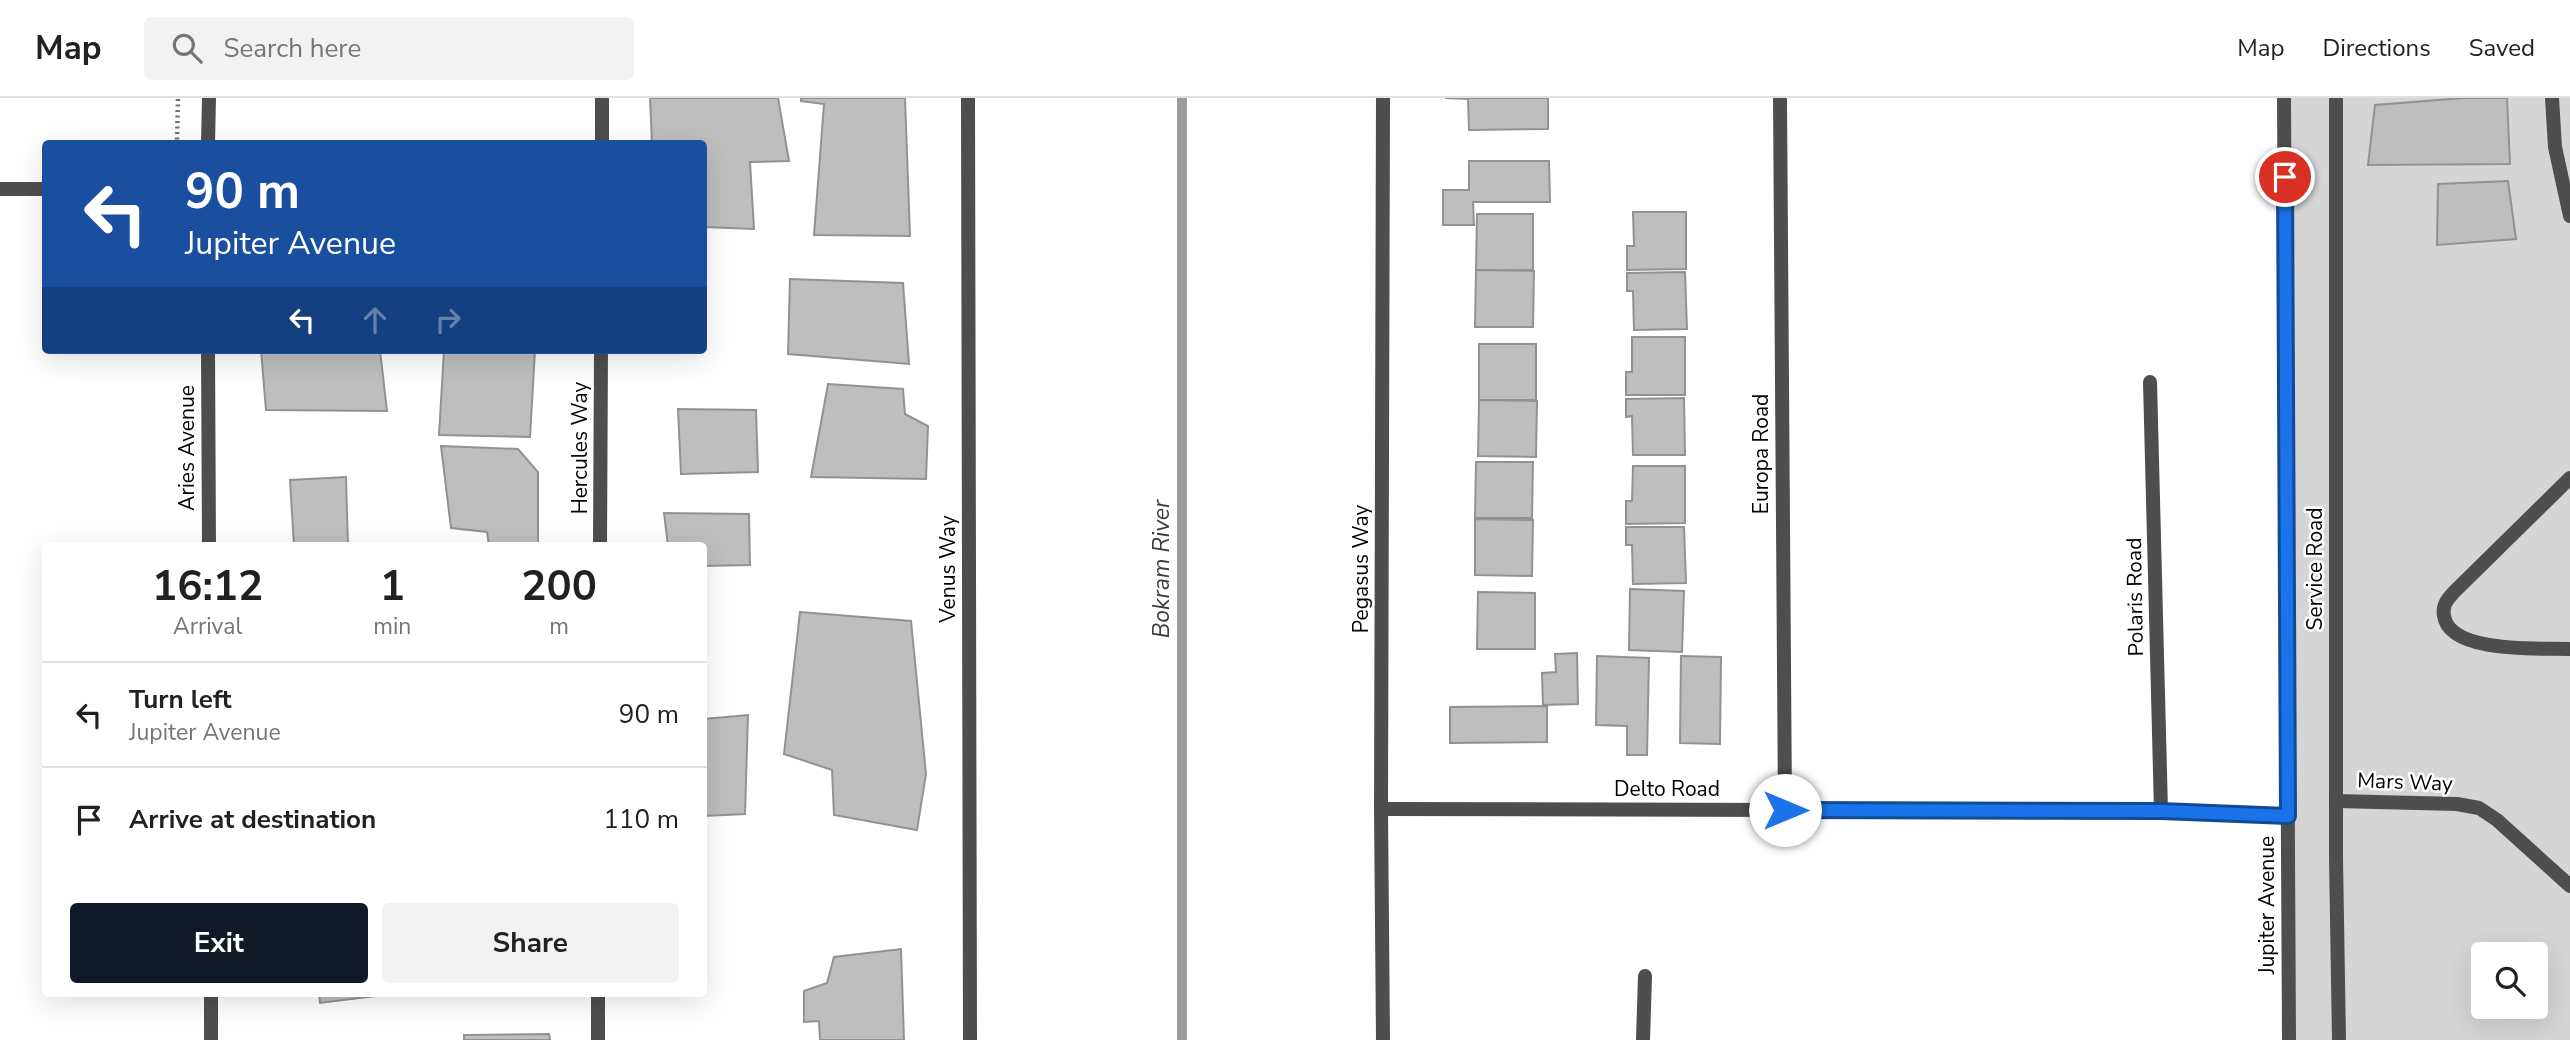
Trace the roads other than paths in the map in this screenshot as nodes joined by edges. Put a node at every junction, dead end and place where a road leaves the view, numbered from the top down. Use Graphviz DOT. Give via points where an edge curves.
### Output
graph roads {
  1 [pos="209,98"];
  2 [pos="602,98"];
  3 [pos="968,98"];
  4 [pos="1383,98"];
  5 [pos="1780,98"];
  6 [pos="2284,98"];
  7 [pos="2336,98"];
  8 [pos="2552,98"];
  9 [pos="208,140"];
  10 [pos="602,140"];
  11 [pos="0,189"];
  12 [pos="42,189"];
  13 [pos="2570,216"];
  14 [pos="208,354"];
  15 [pos="601,354"];
  16 [pos="2150,382"];
  17 [pos="2570,478"];
  18 [pos="209,542"];
  19 [pos="600,542"];
  20 [pos="2570,649"];
  21 [pos="2336,801"];
  22 [pos="1381,809"];
  23 [pos="1785,810"];
  24 [pos="2161,811"];
  25 [pos="2288,816"];
  26 [pos="2570,886"];
  27 [pos="1645,976"];
  28 [pos="211,997"];
  29 [pos="598,997"];
  30 [pos="211,1040"];
  31 [pos="598,1040"];
  32 [pos="970,1040"];
  33 [pos="1384,1040"];
  34 [pos="1643,1040"];
  35 [pos="2289,1040"];
  36 [pos="2339,1040"];
  1 -- 9 [label="street"];
  2 -- 10 [label="street"];
  3 -- 32 [label="street, Venus Way"];
  4 -- 22 [label="street, Pegasus Way"];
  5 -- 23 [label="street, Europa Road"];
  6 -- 25 [label="street, Jupiter Avenue"];
  7 -- 21 [label="street, Service Road"];
  8 -- 13 [label="street" via="2555,147"];
  11 -- 12 [label="street"];
  14 -- 18 [label="street, Aries Avenue"];
  15 -- 19 [label="street, Hercules Way"];
  16 -- 24 [label="street, Polaris Road"];
  17 -- 20 [label="street" via="2454,592 2443,609 2444,621 2468,640"];
  21 -- 26 [label="street, Mars Way" via="2479,808"];
  21 -- 36 [label="street, Service Road"];
  22 -- 23 [label="street, Delto Road"];
  22 -- 33 [label="street, Pegasus Way"];
  23 -- 24 [label="street, Delto Road"];
  24 -- 25 [label="street, Delto Road"];
  25 -- 35 [label="street, Jupiter Avenue"];
  27 -- 34 [label="street"];
  28 -- 30 [label="street"];
  29 -- 31 [label="street"];
}
